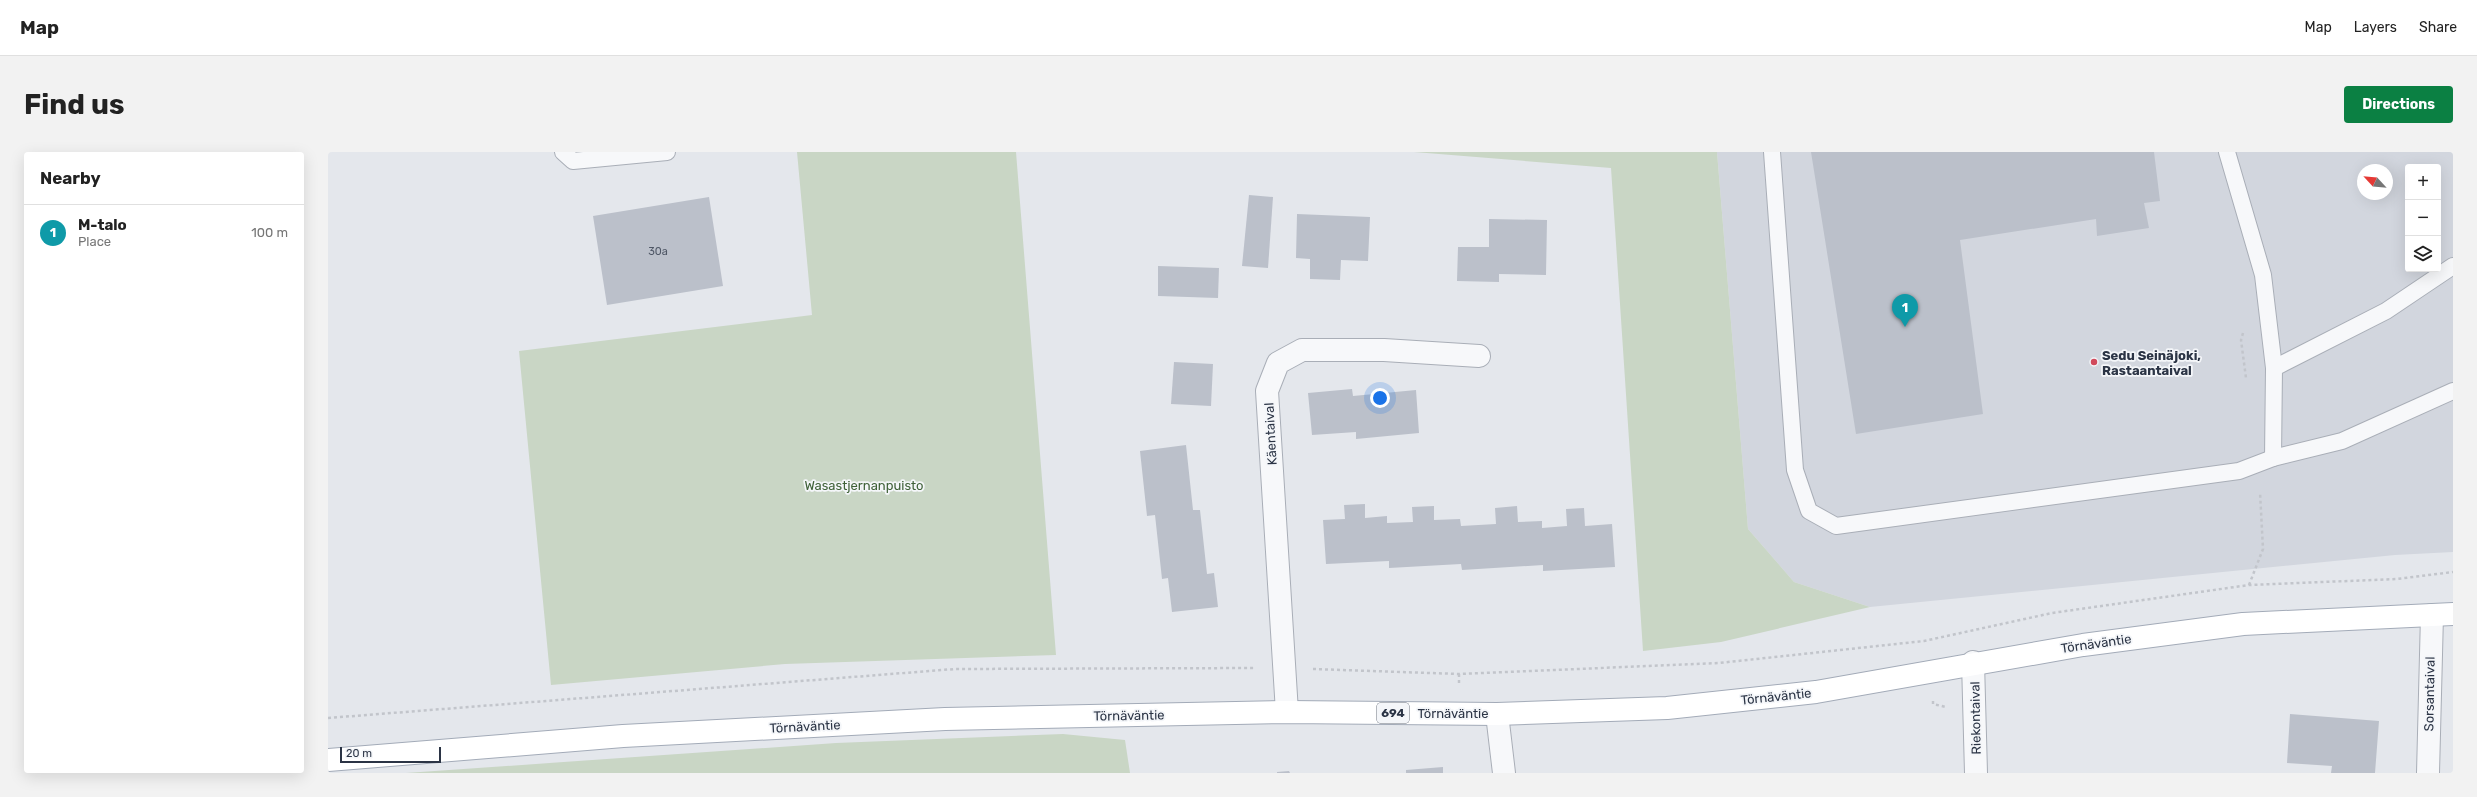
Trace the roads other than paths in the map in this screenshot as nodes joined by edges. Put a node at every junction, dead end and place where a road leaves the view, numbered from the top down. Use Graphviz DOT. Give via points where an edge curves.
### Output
graph roads {
  1 [pos="563,152"];
  2 [pos="667,152"];
  3 [pos="1772,152"];
  4 [pos="2227,152"];
  5 [pos="2453,266"];
  6 [pos="1479,356"];
  7 [pos="2274,368"];
  8 [pos="2453,391"];
  9 [pos="2273,458"];
  10 [pos="2443,614"];
  11 [pos="1974,662"];
  12 [pos="1287,712"];
  13 [pos="1497,714"];
  14 [pos="328,760"];
  15 [pos="1504,773"];
  16 [pos="1976,773"];
  17 [pos="2428,773"];
  1 -- 2 [label="lane" via="573,161"];
  3 -- 9 [label="lane" via="1795,470 1809,511 1836,526 2239,471"];
  4 -- 7 [label="lane" via="2263,275"];
  5 -- 7 [label="lane" via="2386,311"];
  6 -- 12 [label="street, Käentaival" via="1384,350 1302,350 1278,363 1267,391"];
  7 -- 9 [label="lane"];
  8 -- 9 [label="lane" via="2342,441"];
  10 -- 11 [label="main road, Törnäväntie / 694" via="2243,624"];
  10 -- 17 [label="street, Sorsantaival"];
  11 -- 13 [label="main road, Törnäväntie / 694" via="1801,694 1667,708"];
  11 -- 16 [label="street, Riekontaival"];
  12 -- 13 [label="main road, Törnäväntie / 694"];
  12 -- 14 [label="main road, Törnäväntie / 694" via="945,719 623,736"];
  13 -- 15 [label="street"];
}
